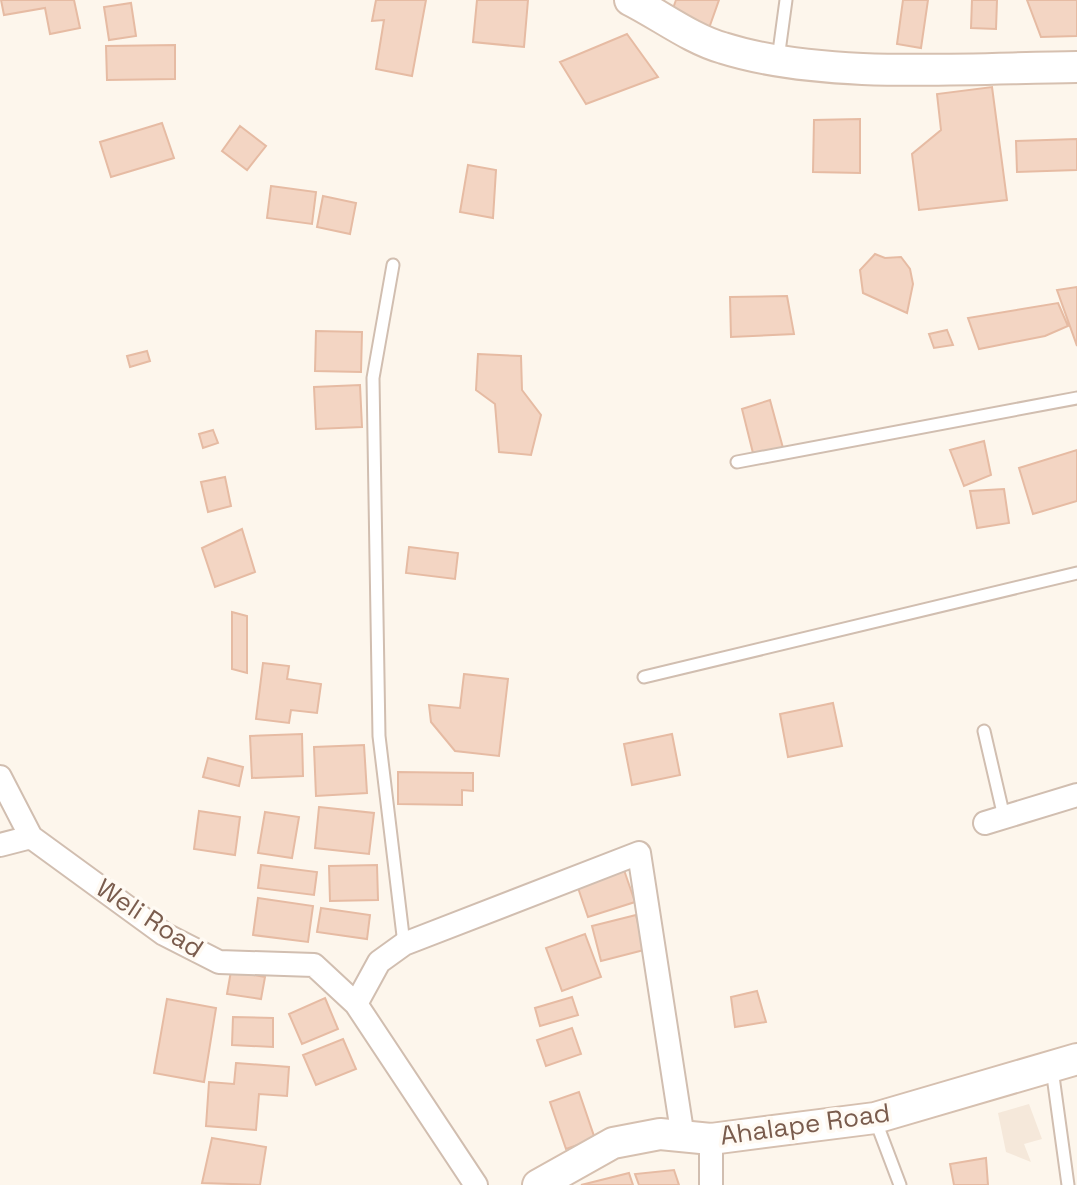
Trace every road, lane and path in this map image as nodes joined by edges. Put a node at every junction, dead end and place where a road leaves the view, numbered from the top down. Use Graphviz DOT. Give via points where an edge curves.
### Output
graph roads {
  1 [pos="630,0"];
  2 [pos="786,0"];
  3 [pos="778,59"];
  4 [pos="1077,67"];
  5 [pos="393,265"];
  6 [pos="1077,398"];
  7 [pos="737,462"];
  8 [pos="1077,573"];
  9 [pos="644,677"];
  10 [pos="984,731"];
  11 [pos="0,777"];
  12 [pos="1077,795"];
  13 [pos="995,820"];
  14 [pos="31,837"];
  15 [pos="0,845"];
  16 [pos="404,944"];
  17 [pos="356,1004"];
  18 [pos="1064,1062"];
  19 [pos="875,1118"];
  20 [pos="697,1138"];
  21 [pos="476,1185"];
  22 [pos="538,1185"];
  23 [pos="711,1185"];
  24 [pos="900,1185"];
  25 [pos="1068,1185"];
  1 -- 3 [label="street" via="721,48"];
  2 -- 3 [label="lane"];
  3 -- 4 [label="street" via="866,68"];
  5 -- 16 [label="lane" via="373,378 379,736"];
  6 -- 7 [label="lane"];
  8 -- 9 [label="lane"];
  10 -- 13 [label="lane"];
  11 -- 14 [label="street, Weli Road"];
  12 -- 13 [label="street"];
  14 -- 15 [label="street"];
  14 -- 17 [label="street, Weli Road" via="164,934 219,962 314,965"];
  16 -- 17 [label="street" via="379,962"];
  16 -- 20 [label="street" via="639,853"];
  17 -- 21 [label="street, Weli Road"];
  18 -- 19 [label="street, Ahalape Road"];
  18 -- 25 [label="lane"];
  19 -- 20 [label="street, Ahalape Road"];
  19 -- 24 [label="lane"];
  20 -- 22 [label="street, Ahalape Road" via="660,1134 613,1143"];
  20 -- 23 [label="street"];
}
